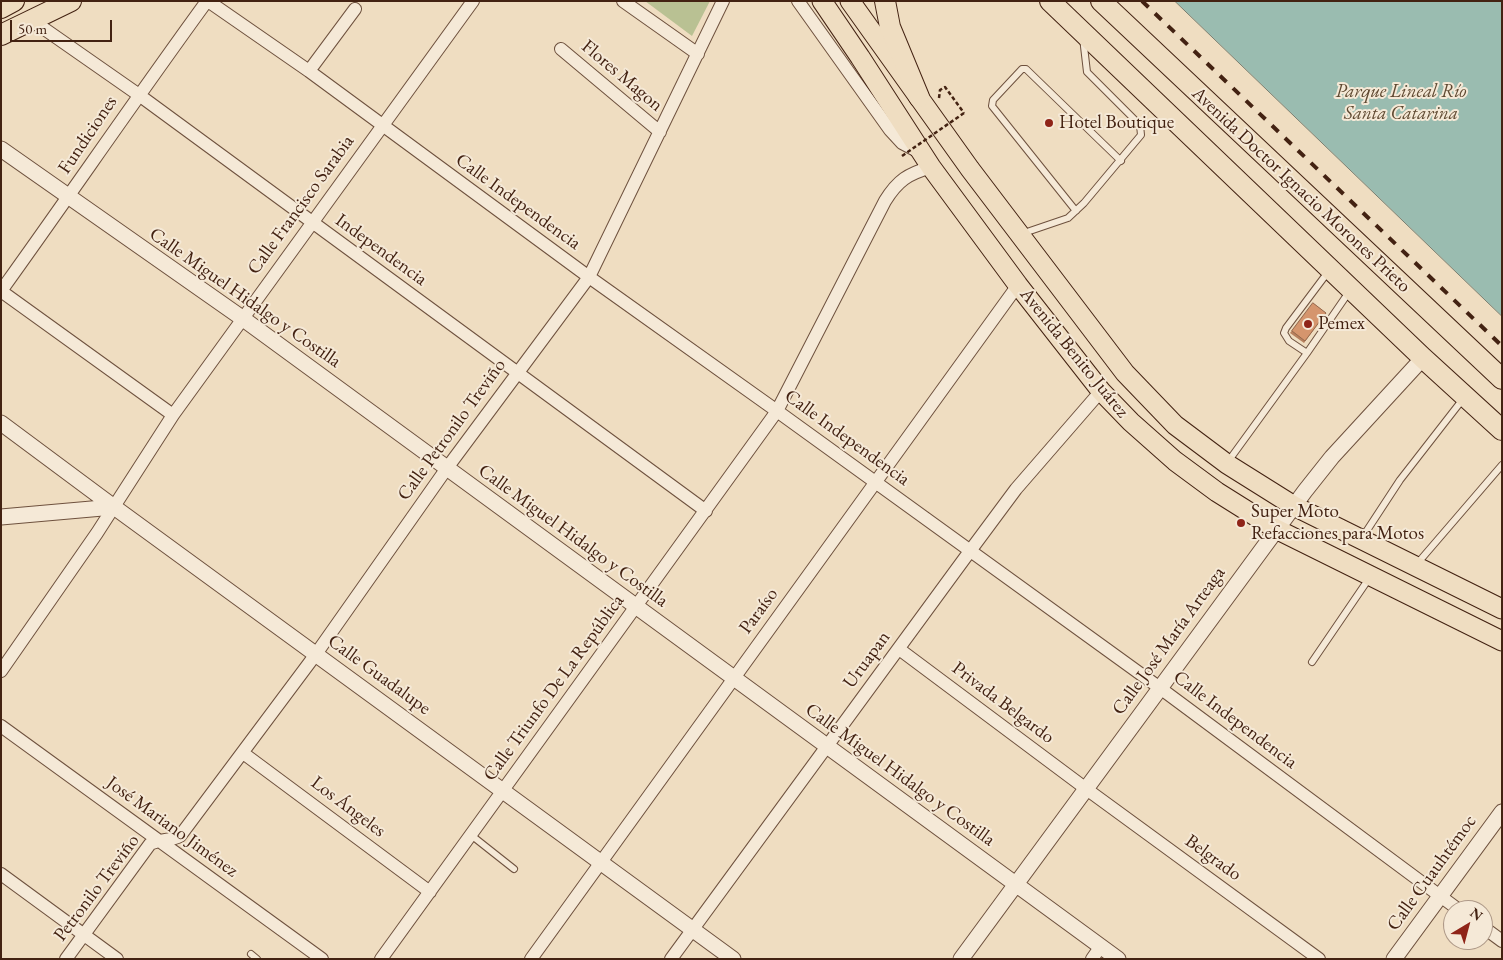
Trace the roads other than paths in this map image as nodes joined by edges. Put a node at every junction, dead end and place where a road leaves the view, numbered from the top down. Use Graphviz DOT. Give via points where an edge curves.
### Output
graph roads {
  1 [pos="14,1"];
  2 [pos="71,1"];
  3 [pos="208,1"];
  4 [pos="473,1"];
  5 [pos="623,1"];
  6 [pos="724,1"];
  7 [pos="798,1"];
  8 [pos="822,1"];
  9 [pos="850,1"];
  10 [pos="885,1"];
  11 [pos="1032,1"];
  12 [pos="1050,1"];
  13 [pos="1101,1"];
  14 [pos="1,8"];
  15 [pos="355,8"];
  16 [pos="33,21"];
  17 [pos="1080,31"];
  18 [pos="1,35"];
  19 [pos="561,49"];
  20 [pos="698,54"];
  21 [pos="309,71"];
  22 [pos="139,95"];
  23 [pos="919,97"];
  24 [pos="382,125"];
  25 [pos="660,132"];
  26 [pos="1,149"];
  27 [pos="926,160"];
  28 [pos="1121,161"];
  29 [pos="970,169"];
  30 [pos="68,198"];
  31 [pos="1076,211"];
  32 [pos="312,222"];
  33 [pos="1019,234"];
  34 [pos="1330,269"];
  35 [pos="589,277"];
  36 [pos="1018,285"];
  37 [pos="1350,289"];
  38 [pos="1,291"];
  39 [pos="242,318"];
  40 [pos="1307,353"];
  41 [pos="1423,358"];
  42 [pos="517,373"];
  43 [pos="1502,379"];
  44 [pos="1101,391"];
  45 [pos="1465,396"];
  46 [pos="778,411"];
  47 [pos="173,415"];
  48 [pos="1502,415"];
  49 [pos="1,423"];
  50 [pos="1502,430"];
  51 [pos="1227,464"];
  52 [pos="1502,465"];
  53 [pos="446,468"];
  54 [pos="876,482"];
  55 [pos="1294,506"];
  56 [pos="114,507"];
  57 [pos="706,511"];
  58 [pos="1,517"];
  59 [pos="1276,529"];
  60 [pos="1361,539"];
  61 [pos="970,551"];
  62 [pos="1415,566"];
  63 [pos="1371,576"];
  64 [pos="636,607"];
  65 [pos="1502,610"];
  66 [pos="1502,641"];
  67 [pos="899,648"];
  68 [pos="316,654"];
  69 [pos="1312,662"];
  70 [pos="1,671"];
  71 [pos="734,678"];
  72 [pos="1160,688"];
  73 [pos="1,726"];
  74 [pos="827,746"];
  75 [pos="243,753"];
  76 [pos="1085,788"];
  77 [pos="503,791"];
  78 [pos="1502,812"];
  79 [pos="472,835"];
  80 [pos="158,840"];
  81 [pos="600,862"];
  82 [pos="514,869"];
  83 [pos="1,874"];
  84 [pos="1017,885"];
  85 [pos="430,892"];
  86 [pos="1440,896"];
  87 [pos="1445,900"];
  88 [pos="692,930"];
  89 [pos="84,934"];
  90 [pos="1101,946"];
  91 [pos="251,954"];
  92 [pos="66,959"];
  93 [pos="117,959"];
  94 [pos="258,959"];
  95 [pos="322,959"];
  96 [pos="382,959"];
  97 [pos="531,959"];
  98 [pos="671,959"];
  99 [pos="733,959"];
  100 [pos="961,959"];
  101 [pos="1092,959"];
  102 [pos="1118,959"];
  103 [pos="1318,959"];
  104 [pos="1394,959"];
  1 -- 14 [label="highway"];
  2 -- 16 [label="highway"];
  3 -- 21 [label="street, Calle Independencia"];
  3 -- 22 [label="street, Fundiciones"];
  4 -- 24 [label="street, Calle Francisco Sarabia"];
  5 -- 20 [label="street"];
  6 -- 20 [label="street, Calle Petronilo Treviño"];
  7 -- 27 [label="street" via="890,130"];
  8 -- 27 [label="main road, Avenida Benito Juárez"];
  9 -- 23 [label="main road, Avenida Benito Juárez"];
  10 -- 23 [label="highway" via="890,28"];
  11 -- 17 [label="highway"];
  12 -- 17 [label="highway, Avenida Doctor Ignacio Morones Prieto"];
  13 -- 43 [label="highway, Avenida Doctor Ignacio Morones Prieto"];
  15 -- 21 [label="street"];
  16 -- 18 [label="highway"];
  16 -- 22 [label="street, Independencia"];
  17 -- 28 [label="lane" via="1087,72 1140,125 1142,135"];
  17 -- 34 [label="highway, Avenida Doctor Ignacio Morones Prieto"];
  19 -- 25 [label="street, Flores Magon"];
  20 -- 25 [label="street, Calle Petronilo Treviño"];
  21 -- 24 [label="street, Calle Independencia"];
  22 -- 30 [label="street, Fundiciones"];
  22 -- 32 [label="street, Independencia"];
  23 -- 29 [label="main road, Avenida Benito Juárez"];
  24 -- 32 [label="street, Calle Francisco Sarabia"];
  24 -- 35 [label="street, Calle Independencia"];
  25 -- 35 [label="street, Calle Petronilo Treviño"];
  26 -- 30 [label="street, Calle Miguel Hidalgo y Costilla"];
  27 -- 29 [label="main road"];
  27 -- 36 [label="main road, Avenida Benito Juárez"];
  27 -- 46 [label="street, Calle Triunfo De La República" via="894,186"];
  28 -- 31 [label="lane"];
  28 -- 31 [label="lane" via="1026,69 1022,69 993,100 992,106"];
  29 -- 33 [label="main road, Avenida Benito Juárez"];
  30 -- 38 [label="street, Fundiciones"];
  30 -- 39 [label="street, Calle Miguel Hidalgo y Costilla"];
  31 -- 33 [label="lane" via="1068,218"];
  32 -- 39 [label="street, Calle Francisco Sarabia"];
  32 -- 42 [label="street, Independencia"];
  33 -- 51 [label="main road, Avenida Benito Juárez" via="1125,373 1175,425"];
  34 -- 37 [label="highway, Avenida Doctor Ignacio Morones Prieto"];
  34 -- 40 [label="lane" via="1284,333 1289,341"];
  35 -- 42 [label="street, Calle Petronilo Treviño"];
  35 -- 46 [label="street, Calle Independencia"];
  36 -- 44 [label="main road, Avenida Benito Juárez"];
  36 -- 54 [label="street, Paraíso"];
  37 -- 40 [label="lane"];
  37 -- 41 [label="highway, Avenida Doctor Ignacio Morones Prieto"];
  38 -- 47 [label="street"];
  39 -- 47 [label="street, Calle Francisco Sarabia"];
  39 -- 53 [label="street, Calle Miguel Hidalgo y Costilla"];
  40 -- 51 [label="lane"];
  41 -- 45 [label="highway, Avenida Doctor Ignacio Morones Prieto"];
  41 -- 55 [label="street, Calle José María Arteaga" via="1332,457"];
  42 -- 53 [label="street, Calle Petronilo Treviño"];
  42 -- 57 [label="street, Independencia"];
  44 -- 59 [label="main road, Avenida Benito Juárez" via="1175,462"];
  44 -- 61 [label="street, Uruapan" via="1016,489"];
  45 -- 48 [label="highway"];
  45 -- 50 [label="highway, Avenida Doctor Ignacio Morones Prieto"];
  45 -- 60 [label="lane" via="1400,480"];
  46 -- 54 [label="street, Calle Independencia"];
  46 -- 57 [label="street, Calle Triunfo De La República"];
  47 -- 56 [label="street, Calle Francisco Sarabia"];
  49 -- 56 [label="street, Calle Guadalupe"];
  51 -- 55 [label="main road, Avenida Benito Juárez"];
  52 -- 62 [label="lane"];
  53 -- 64 [label="street, Calle Miguel Hidalgo y Costilla"];
  53 -- 68 [label="street, Calle Petronilo Treviño"];
  54 -- 61 [label="street, Calle Independencia"];
  54 -- 71 [label="street, Paraíso"];
  55 -- 59 [label="street, Calle José María Arteaga"];
  55 -- 60 [label="main road, Avenida Benito Juárez"];
  56 -- 58 [label="street"];
  56 -- 68 [label="street, Calle Guadalupe"];
  56 -- 70 [label="street, Calle Francisco Sarabia"];
  57 -- 64 [label="street, Calle Triunfo De La República"];
  59 -- 63 [label="main road, Avenida Benito Juárez"];
  59 -- 72 [label="street, Calle José María Arteaga"];
  60 -- 62 [label="main road, Avenida Benito Juárez"];
  61 -- 67 [label="street, Uruapan"];
  61 -- 72 [label="street, Calle Independencia"];
  62 -- 65 [label="main road, Avenida Benito Juárez"];
  63 -- 66 [label="main road, Avenida Benito Juárez"];
  63 -- 69 [label="lane"];
  64 -- 71 [label="street, Calle Miguel Hidalgo y Costilla"];
  64 -- 77 [label="street, Calle Triunfo De La República"];
  67 -- 74 [label="street, Uruapan"];
  67 -- 76 [label="street, Privada Belgardo"];
  68 -- 75 [label="street, Calle Petronilo Treviño"];
  68 -- 77 [label="street, Calle Guadalupe"];
  71 -- 74 [label="street, Calle Miguel Hidalgo y Costilla"];
  71 -- 81 [label="street, Paraíso"];
  72 -- 76 [label="street, Calle José María Arteaga"];
  72 -- 86 [label="street, Calle Independencia"];
  73 -- 80 [label="street, José Mariano Jiménez"];
  74 -- 84 [label="street, Calle Miguel Hidalgo y Costilla"];
  74 -- 88 [label="street, Uruapan"];
  75 -- 80 [label="street, Calle Petronilo Treviño" via="180,836"];
  75 -- 85 [label="street, Los Ángeles"];
  76 -- 84 [label="street, Calle José María Arteaga"];
  76 -- 103 [label="street, Belgrado"];
  77 -- 79 [label="street, Calle Triunfo De La República"];
  77 -- 81 [label="street, Calle Guadalupe"];
  78 -- 86 [label="street, Calle Cuauhtémoc"];
  79 -- 82 [label="lane"];
  79 -- 85 [label="street, Calle Triunfo De La República"];
  80 -- 89 [label="street, Petronilo Treviño" via="143,851"];
  80 -- 95 [label="street, José Mariano Jiménez"];
  81 -- 88 [label="street, Calle Guadalupe"];
  81 -- 97 [label="street, Paraíso"];
  83 -- 89 [label="street"];
  84 -- 90 [label="street, Calle Miguel Hidalgo y Costilla"];
  84 -- 100 [label="street, Calle José María Arteaga"];
  85 -- 96 [label="street, Calle Triunfo De La República"];
  86 -- 87 [label="street, Calle Independencia"];
  86 -- 104 [label="street, Calle Cuauhtémoc"];
  88 -- 98 [label="street, Uruapan"];
  88 -- 99 [label="street, Calle Guadalupe"];
  89 -- 92 [label="street, Petronilo Treviño"];
  89 -- 93 [label="street"];
  90 -- 101 [label="street"];
  90 -- 102 [label="street, Calle Miguel Hidalgo y Costilla"];
  91 -- 94 [label="lane"];
}
